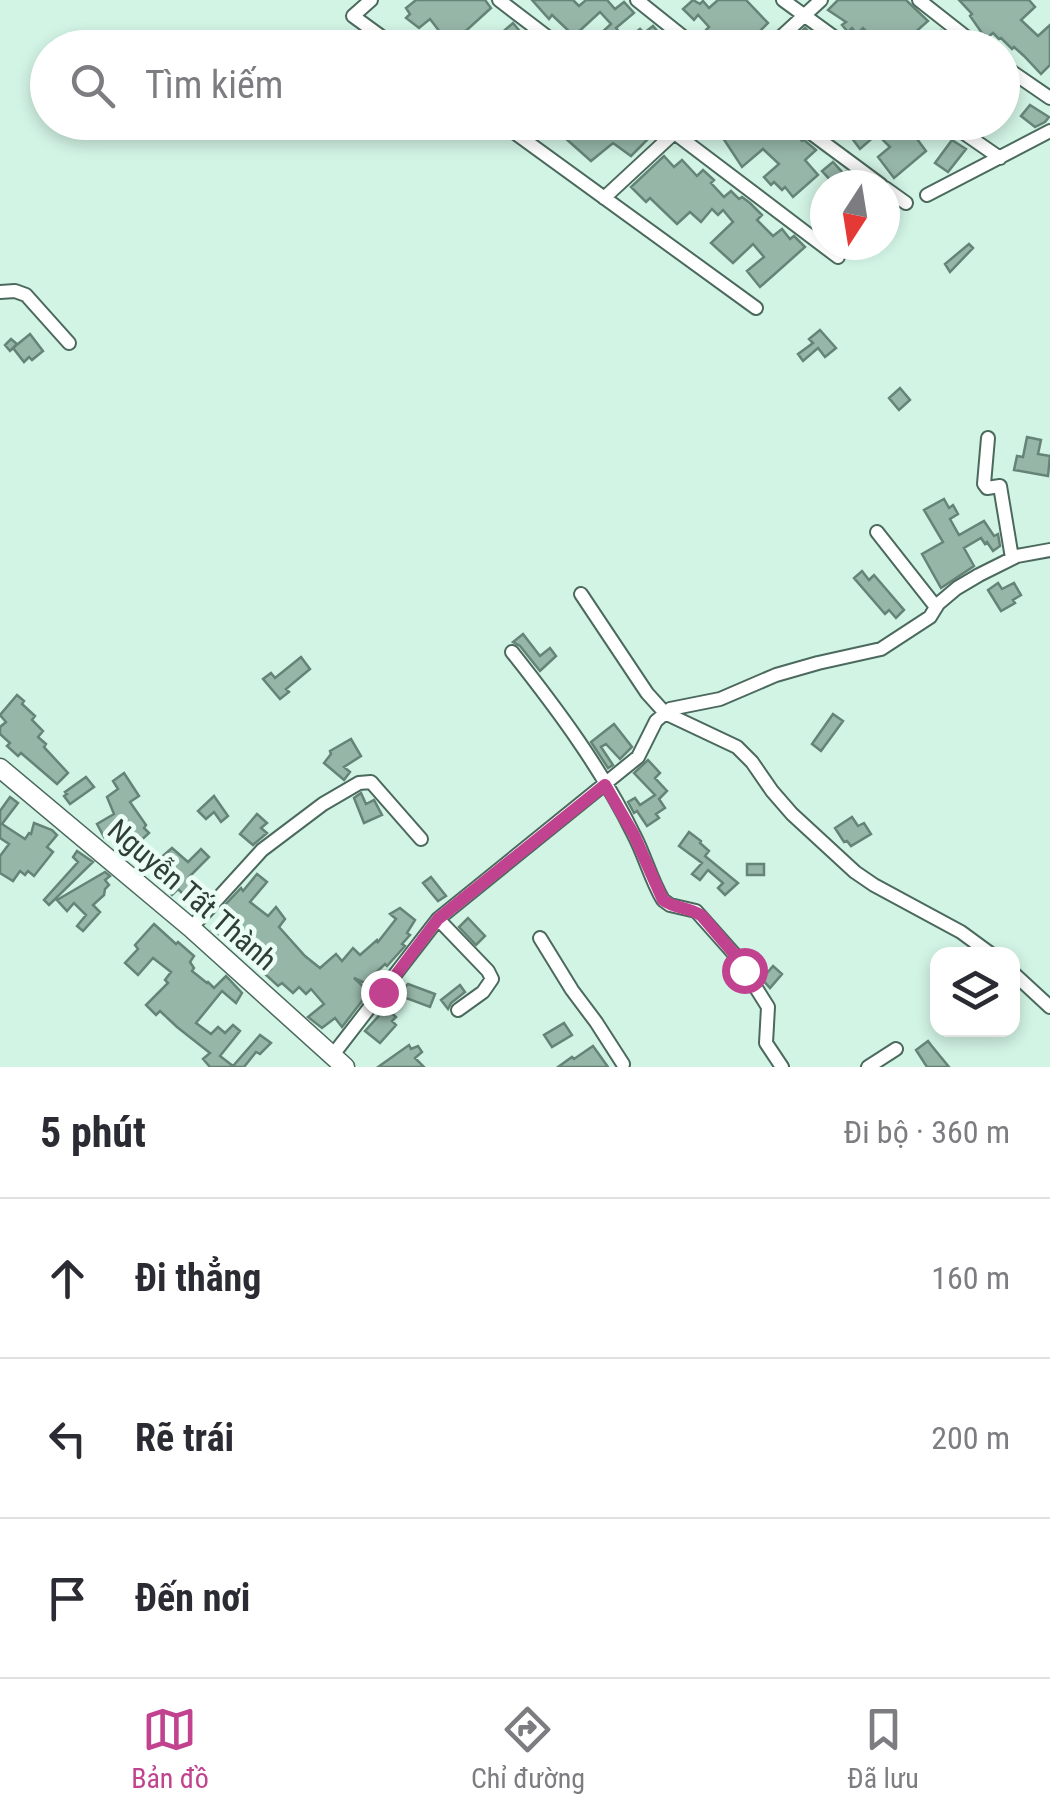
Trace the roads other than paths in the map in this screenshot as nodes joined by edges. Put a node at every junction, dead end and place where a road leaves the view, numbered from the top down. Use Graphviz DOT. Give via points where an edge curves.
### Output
graph roads {
  1 [pos="371,0"];
  2 [pos="499,0"];
  3 [pos="637,0"];
  4 [pos="783,0"];
  5 [pos="821,0"];
  6 [pos="919,0"];
  7 [pos="804,15"];
  8 [pos="373,30"];
  9 [pos="538,30"];
  10 [pos="674,30"];
  11 [pos="788,30"];
  12 [pos="824,30"];
  13 [pos="957,30"];
  14 [pos="1020,77"];
  15 [pos="1050,98"];
  16 [pos="1050,131"];
  17 [pos="525,140"];
  18 [pos="666,140"];
  19 [pos="683,140"];
  20 [pos="820,140"];
  21 [pos="974,140"];
  22 [pos="1000,158"];
  23 [pos="861,170"];
  24 [pos="927,196"];
  25 [pos="604,198"];
  26 [pos="900,199"];
  27 [pos="906,204"];
  28 [pos="810,236"];
  29 [pos="0,292"];
  30 [pos="756,308"];
  31 [pos="69,343"];
  32 [pos="988,438"];
  33 [pos="877,532"];
  34 [pos="1050,550"];
  35 [pos="1012,558"];
  36 [pos="582,594"];
  37 [pos="936,607"];
  38 [pos="512,652"];
  39 [pos="666,713"];
  40 [pos="0,768"];
  41 [pos="605,785"];
  42 [pos="421,839"];
  43 [pos="438,919"];
  44 [pos="191,928"];
  45 [pos="540,938"];
  46 [pos="982,947"];
  47 [pos="1020,979"];
  48 [pos="1050,1006"];
  49 [pos="458,1010"];
  50 [pos="896,1049"];
  51 [pos="338,1061"];
  52 [pos="623,1066"];
  53 [pos="782,1067"];
  54 [pos="868,1067"];
  1 -- 8 [label="street" via="354,16"];
  2 -- 9 [label="street"];
  3 -- 10 [label="street"];
  4 -- 7 [label="street"];
  5 -- 7 [label="street"];
  6 -- 13 [label="street"];
  7 -- 11 [label="street"];
  7 -- 12 [label="street"];
  14 -- 15 [label="street"];
  16 -- 22 [label="street"];
  17 -- 25 [label="street"];
  18 -- 25 [label="street"];
  19 -- 28 [label="street"];
  20 -- 23 [label="street"];
  21 -- 22 [label="street"];
  22 -- 24 [label="street"];
  25 -- 30 [label="street"];
  26 -- 27 [label="street"];
  29 -- 31 [label="street" via="26,295"];
  32 -- 35 [label="street" via="984,486 1000,486"];
  33 -- 37 [label="street"];
  34 -- 35 [label="street"];
  35 -- 37 [label="street"];
  36 -- 39 [label="street"];
  37 -- 39 [label="street" via="881,649 776,675"];
  38 -- 41 [label="street"];
  39 -- 41 [label="street" via="638,757"];
  39 -- 46 [label="street" via="742,750 792,814 855,872"];
  40 -- 44 [label="main road, Nguyễn Tất Thành"];
  41 -- 43 [label="street"];
  41 -- 53 [label="street" via="663,900 696,912 740,962 768,1007 766,1043"];
  42 -- 44 [label="street" via="376,785 359,783 255,856"];
  43 -- 49 [label="street" via="492,979"];
  43 -- 51 [label="street"];
  44 -- 51 [label="main road, Nguyễn Tất Thành"];
  45 -- 52 [label="street"];
  47 -- 48 [label="street"];
  50 -- 54 [label="street"];
}
